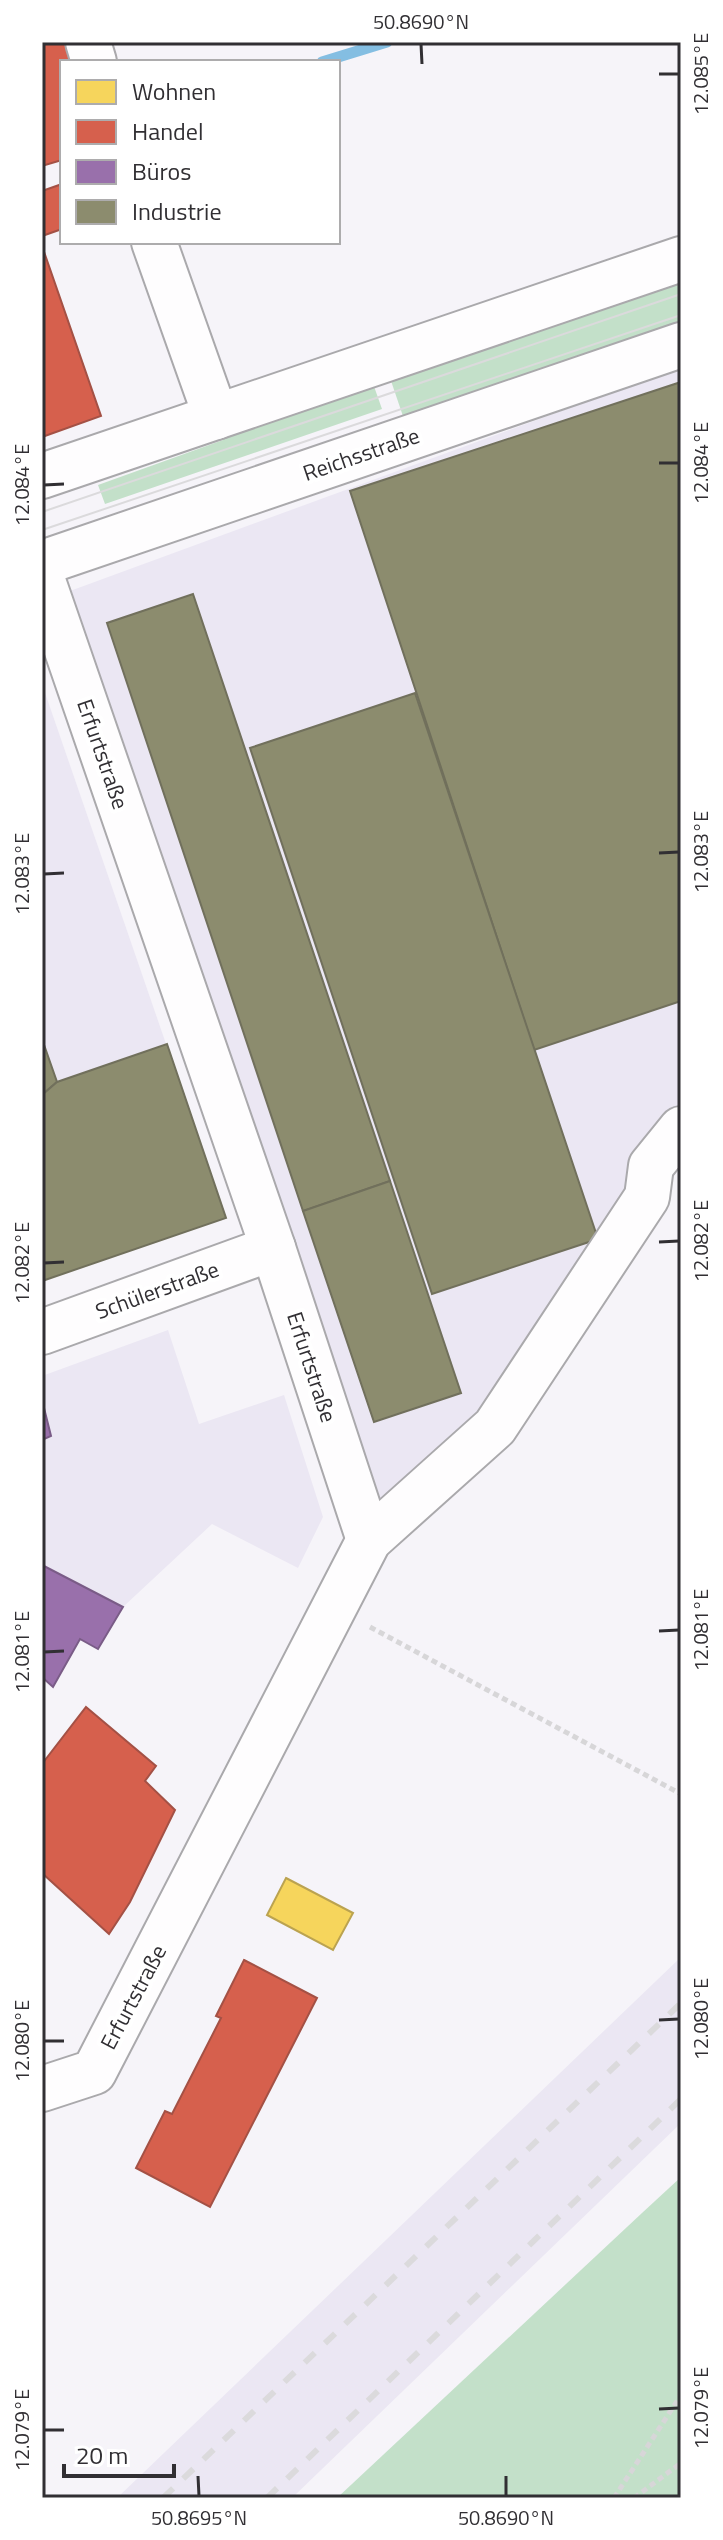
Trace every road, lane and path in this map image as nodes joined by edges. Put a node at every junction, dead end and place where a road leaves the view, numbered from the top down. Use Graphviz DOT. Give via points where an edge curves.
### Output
graph roads {
  1 [pos="155,244"];
  2 [pos="681,259"];
  3 [pos="681,345"];
  4 [pos="216,417"];
  5 [pos="42,476"];
  6 [pos="42,563"];
  7 [pos="42,578"];
  8 [pos="681,1129"];
  9 [pos="273,1248"];
  10 [pos="42,1332"];
  11 [pos="369,1540"];
  12 [pos="333,1607"];
  13 [pos="681,1794"];
  14 [pos="42,2089"];
  15 [pos="681,2395"];
  16 [pos="681,2463"];
  17 [pos="614,2498"];
  18 [pos="634,2498"];
  1 -- 4 [label="street"];
  2 -- 4 [label="street"];
  3 -- 6 [label="street, Reichsstraße"];
  4 -- 5 [label="street"];
  7 -- 9 [label="street, Erfurtstraße"];
  8 -- 11 [label="street" via="651,1166 647,1197 495,1427"];
  9 -- 10 [label="street, Schülerstraße"];
  9 -- 11 [label="street, Erfurtstraße"];
  11 -- 12 [label="street, Erfurtstraße"];
  12 -- 13 [label="path"];
  12 -- 14 [label="street, Erfurtstraße" via="94,2072"];
  15 -- 17 [label="path"];
  16 -- 18 [label="path"];
}
